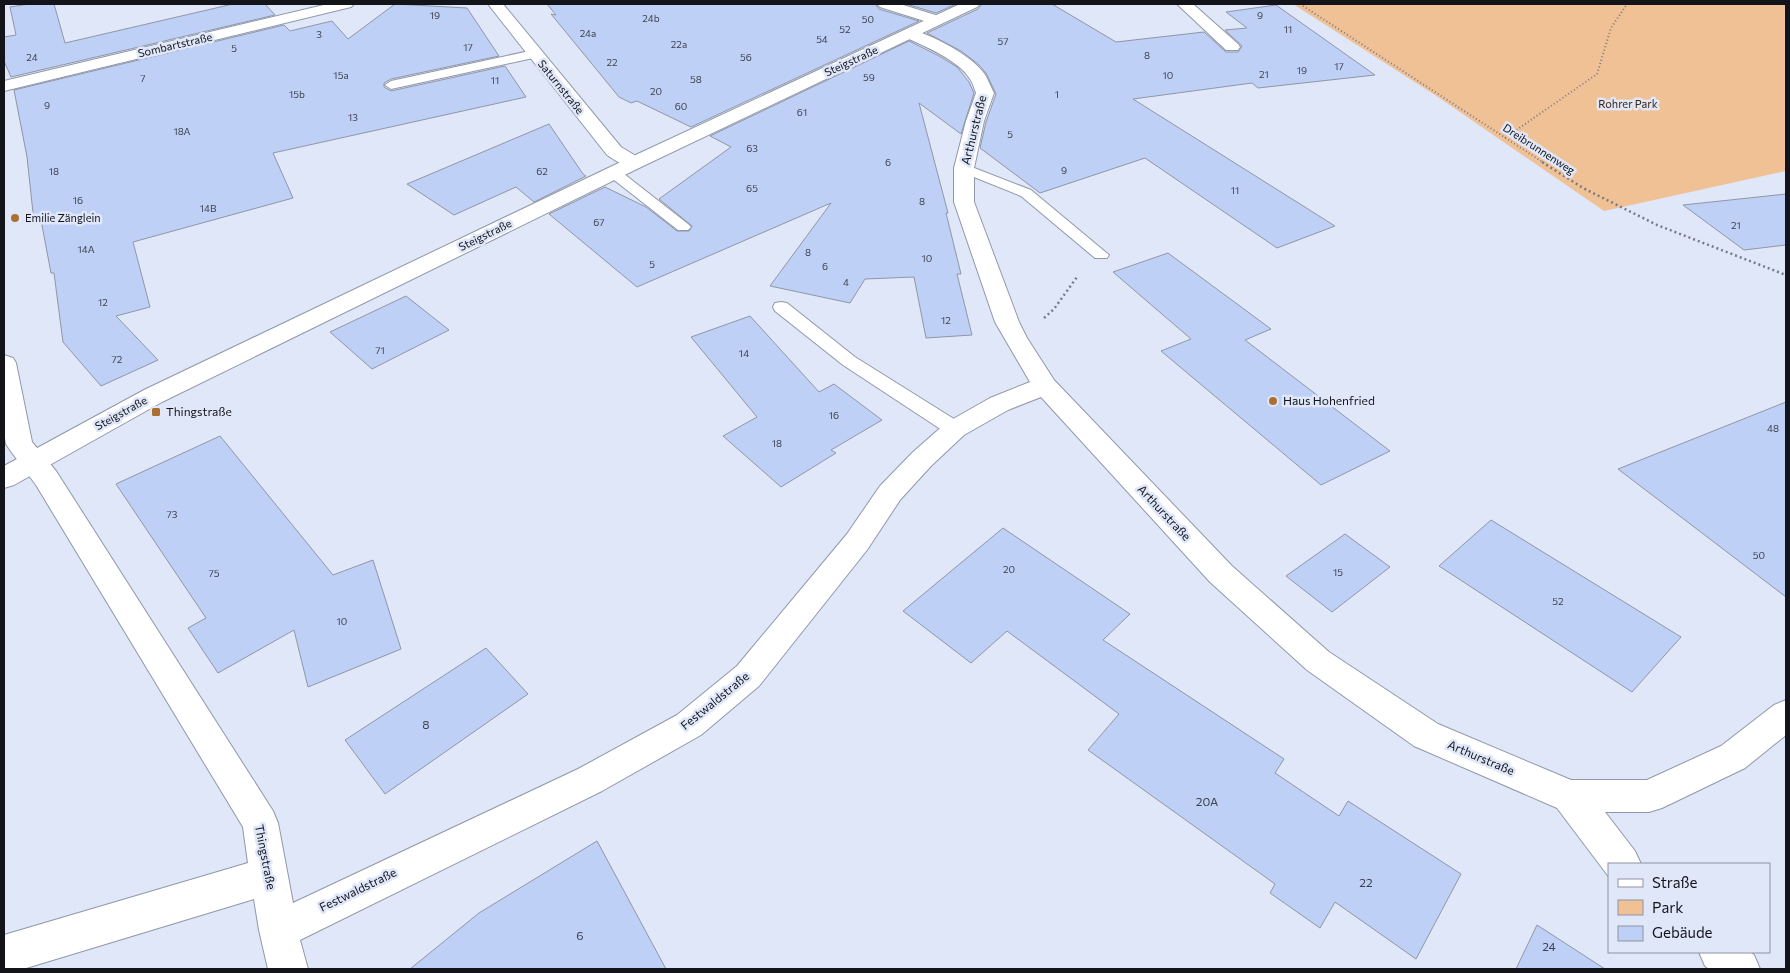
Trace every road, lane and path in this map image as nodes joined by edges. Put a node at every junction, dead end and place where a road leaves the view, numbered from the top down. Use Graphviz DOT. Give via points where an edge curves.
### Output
graph roads {
  1 [pos="346,4"];
  2 [pos="495,4"];
  3 [pos="885,4"];
  4 [pos="972,4"];
  5 [pos="1184,4"];
  6 [pos="1300,4"];
  7 [pos="1627,4"];
  8 [pos="937,20"];
  9 [pos="910,34"];
  10 [pos="1232,47"];
  11 [pos="534,54"];
  12 [pos="391,84"];
  13 [pos="4,86"];
  14 [pos="1505,138"];
  15 [pos="634,163"];
  16 [pos="964,168"];
  17 [pos="614,173"];
  18 [pos="683,227"];
  19 [pos="1101,256"];
  20 [pos="1786,275"];
  21 [pos="781,307"];
  22 [pos="1015,338"];
  23 [pos="4,363"];
  24 [pos="1045,386"];
  25 [pos="955,429"];
  26 [pos="34,461"];
  27 [pos="4,478"];
  28 [pos="1786,715"];
  29 [pos="1570,796"];
  30 [pos="1621,863"];
  31 [pos="269,875"];
  32 [pos="278,930"];
  33 [pos="1720,953"];
  34 [pos="4,955"];
  35 [pos="288,969"];
  36 [pos="1740,969"];
  1 -- 13 [label="street, Sombartstraße"];
  2 -- 11 [label="street, Saturnstraße"];
  3 -- 8 [label="street"];
  4 -- 8 [label="street, Steigstraße"];
  5 -- 10 [label="street"];
  6 -- 14 [label="path, Dreibrunnenweg"];
  7 -- 14 [label="path" via="1616,18 1605,42 1597,74"];
  8 -- 9 [label="street, Steigstraße"];
  9 -- 15 [label="street, Steigstraße"];
  9 -- 16 [label="street, Arthurstraße" via="927,40 977,75 985,93"];
  11 -- 12 [label="lane"];
  11 -- 15 [label="street, Saturnstraße" via="614,151"];
  14 -- 20 [label="path, Dreibrunnenweg" via="1583,188 1648,221"];
  15 -- 17 [label="street, Steigstraße"];
  16 -- 19 [label="lane" via="1026,193"];
  16 -- 22 [label="street, Arthurstraße" via="964,202"];
  17 -- 18 [label="lane"];
  17 -- 26 [label="street, Steigstraße" via="153,396"];
  19 -- 22 [label="path" via="1071,282 1051,313"];
  21 -- 25 [label="lane" via="849,361"];
  22 -- 24 [label="street, Arthurstraße"];
  23 -- 26 [label="street, Thingstraße" via="19,444"];
  24 -- 25 [label="street, Festwaldstraße" via="999,404"];
  24 -- 29 [label="street, Arthurstraße" via="1221,574 1318,661 1426,735"];
  25 -- 32 [label="street, Festwaldstraße" via="890,493 857,542 748,676 689,725 590,780"];
  26 -- 27 [label="street, Steigstraße"];
  26 -- 31 [label="street, Thingstraße" via="260,822"];
  28 -- 29 [label="street" via="1733,757 1649,796"];
  29 -- 30 [label="street, Arthurstraße"];
  31 -- 32 [label="street, Thingstraße"];
  31 -- 34 [label="street"];
  32 -- 35 [label="street, Thingstraße"];
  33 -- 36 [label="street"];
}
